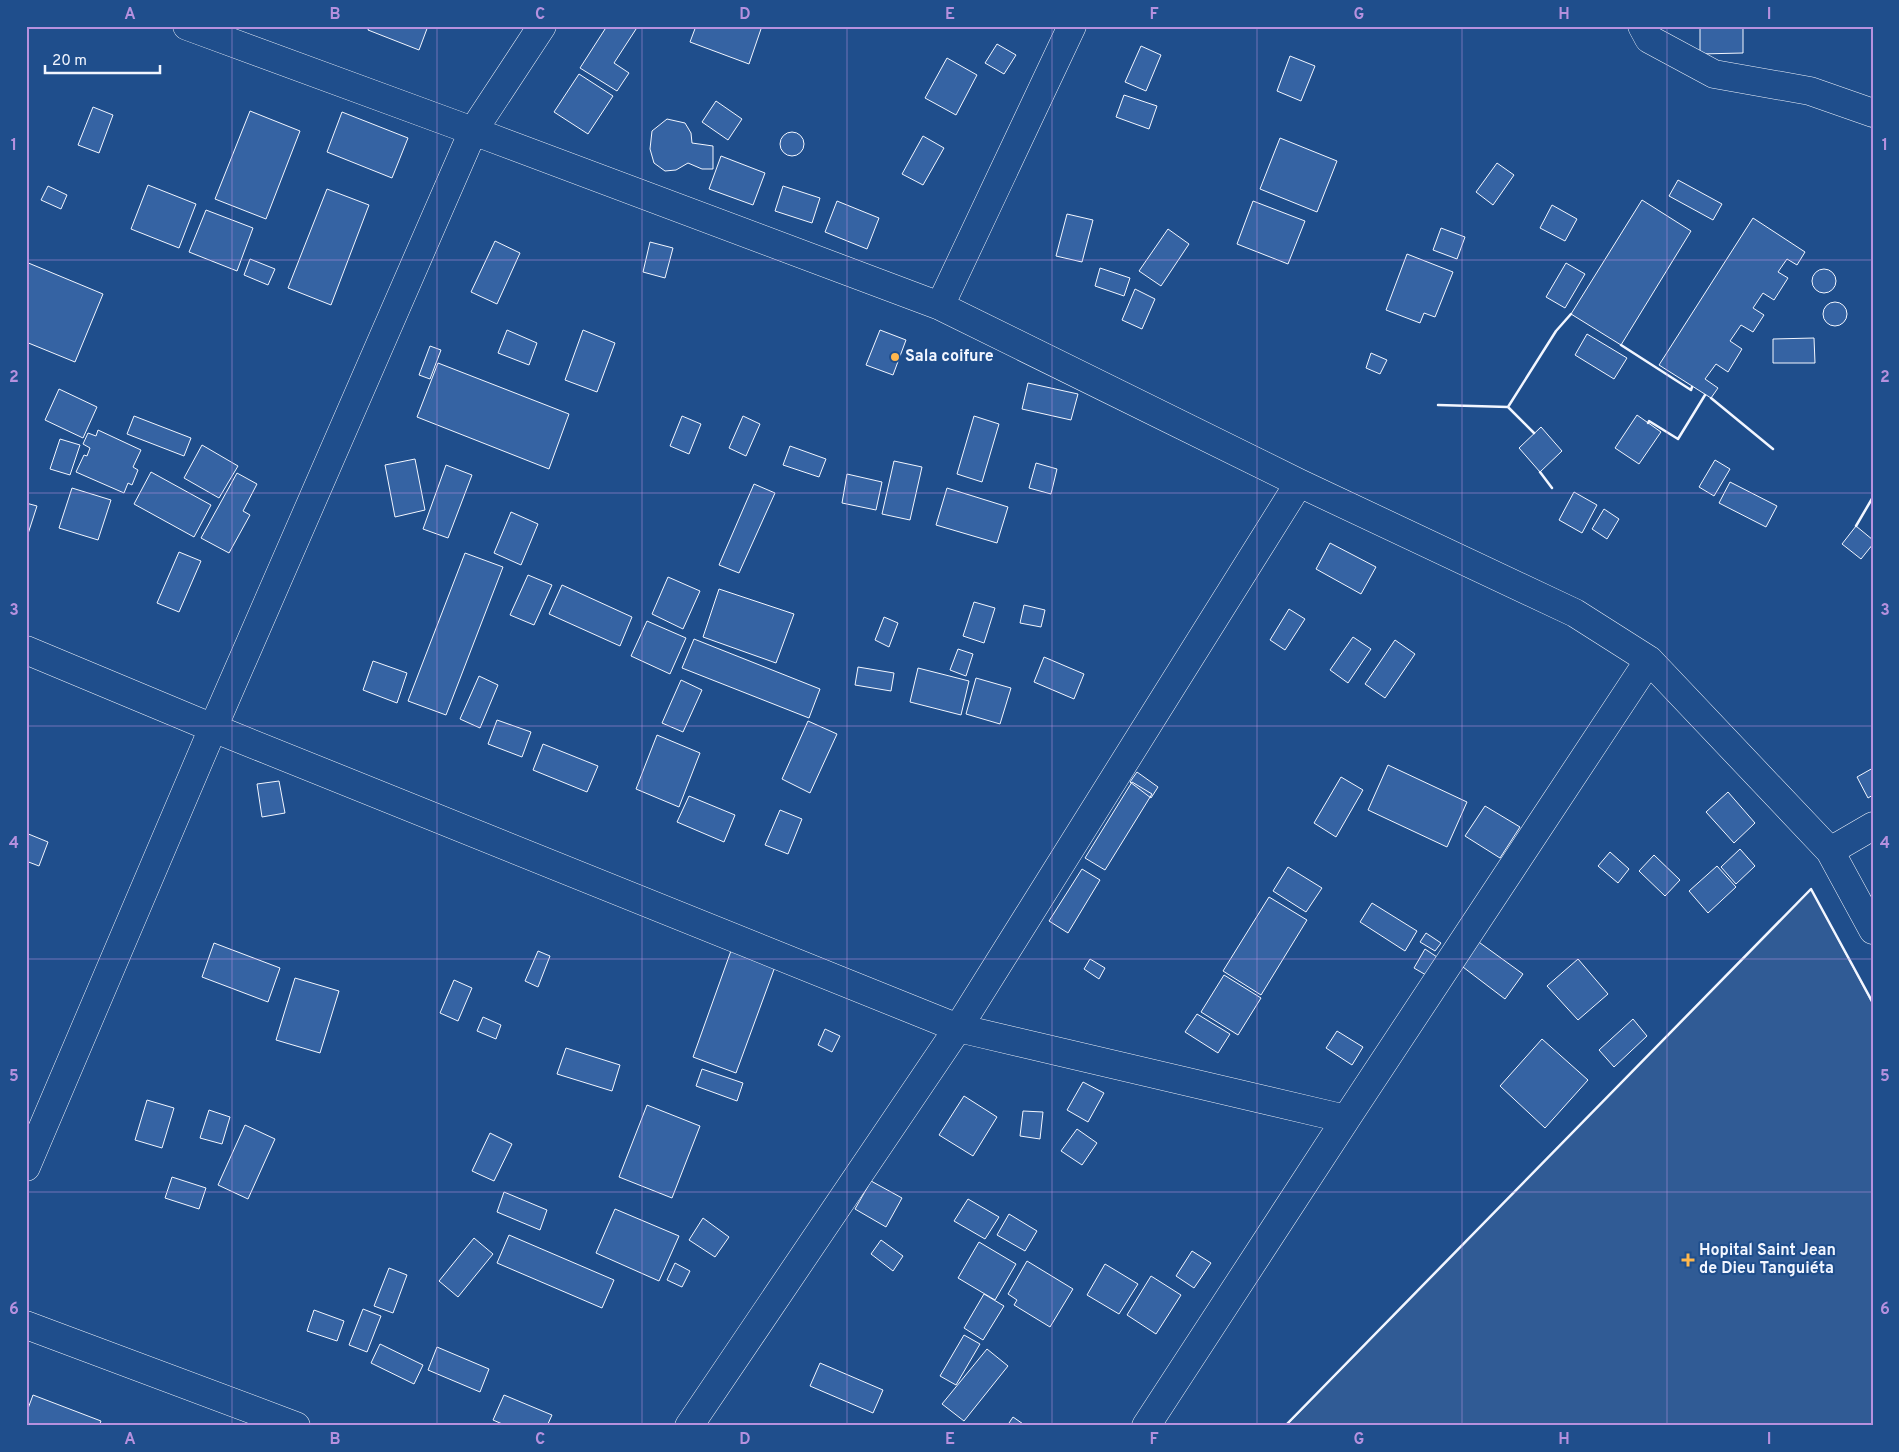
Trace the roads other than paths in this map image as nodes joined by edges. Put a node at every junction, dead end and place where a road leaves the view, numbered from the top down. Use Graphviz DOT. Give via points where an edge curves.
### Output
graph roads {
  1 [pos="187,26"];
  2 [pos="542,26"];
  3 [pos="1072,26"];
  4 [pos="1642,26"];
  5 [pos="1873,113"];
  6 [pos="473,131"];
  7 [pos="940,306"];
  8 [pos="1299,483"];
  9 [pos="26,650"];
  10 [pos="1649,660"];
  11 [pos="213,728"];
  12 [pos="1873,826"];
  13 [pos="1830,851"];
  14 [pos="1873,930"];
  15 [pos="958,1028"];
  16 [pos="1346,1120"];
  17 [pos="26,1167"];
  18 [pos="26,1325"];
  19 [pos="296,1426"];
  20 [pos="688,1426"];
  21 [pos="1146,1426"];
  1 -- 6 [label="street"];
  2 -- 6 [label="street"];
  3 -- 7 [label="street"];
  4 -- 5 [label="street" via="1649,39 1714,74 1810,91"];
  6 -- 7 [label="street"];
  6 -- 11 [label="street"];
  7 -- 8 [label="street"];
  8 -- 10 [label="street" via="1575,613"];
  8 -- 15 [label="street"];
  9 -- 11 [label="street"];
  10 -- 13 [label="street"];
  10 -- 16 [label="street"];
  11 -- 15 [label="street"];
  11 -- 17 [label="street"];
  12 -- 13 [label="street"];
  13 -- 14 [label="street"];
  15 -- 16 [label="street"];
  15 -- 20 [label="street"];
  16 -- 21 [label="street"];
  18 -- 19 [label="street"];
}
